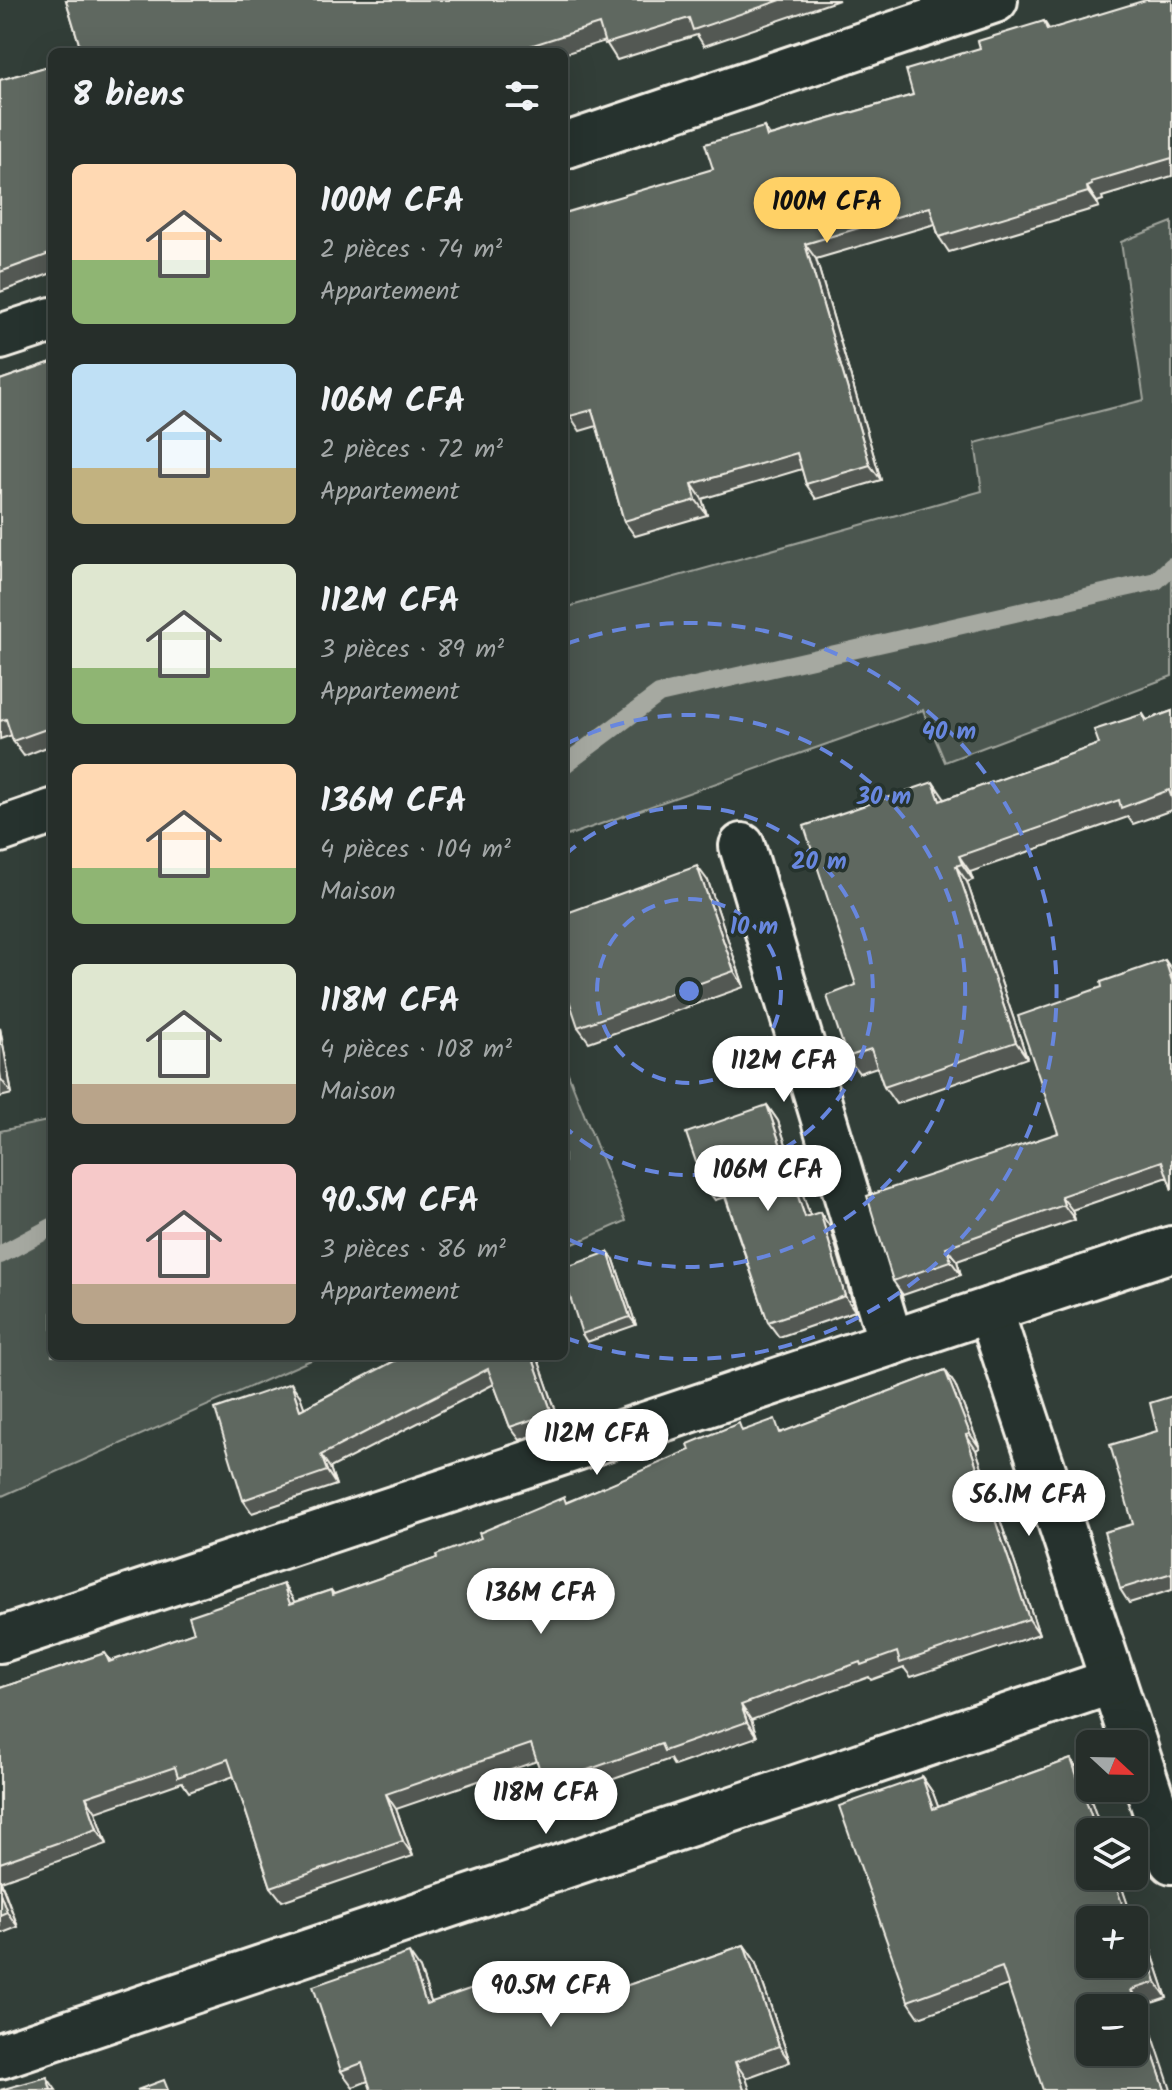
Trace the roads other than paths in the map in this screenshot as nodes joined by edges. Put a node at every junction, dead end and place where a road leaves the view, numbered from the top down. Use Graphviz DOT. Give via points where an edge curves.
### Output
graph roads {
  1 [pos="995,0"];
  2 [pos="568,145"];
  3 [pos="48,321"];
  4 [pos="0,337"];
  5 [pos="48,813"];
  6 [pos="0,830"];
  7 [pos="742,846"];
  8 [pos="1172,1249"];
  9 [pos="990,1310"];
  10 [pos="891,1343"];
  11 [pos="0,1640"];
  12 [pos="1113,1681"];
  13 [pos="1129,1730"];
  14 [pos="1148,1788"];
  15 [pos="1172,1861"];
  16 [pos="0,2056"];
  1 -- 2 [label="street"];
  3 -- 4 [label="street"];
  5 -- 6 [label="street"];
  7 -- 10 [label="street"];
  8 -- 9 [label="street"];
  9 -- 10 [label="street"];
  9 -- 12 [label="street"];
  10 -- 11 [label="street"];
  12 -- 13 [label="street"];
  12 -- 16 [label="street"];
  14 -- 15 [label="street"];
}
